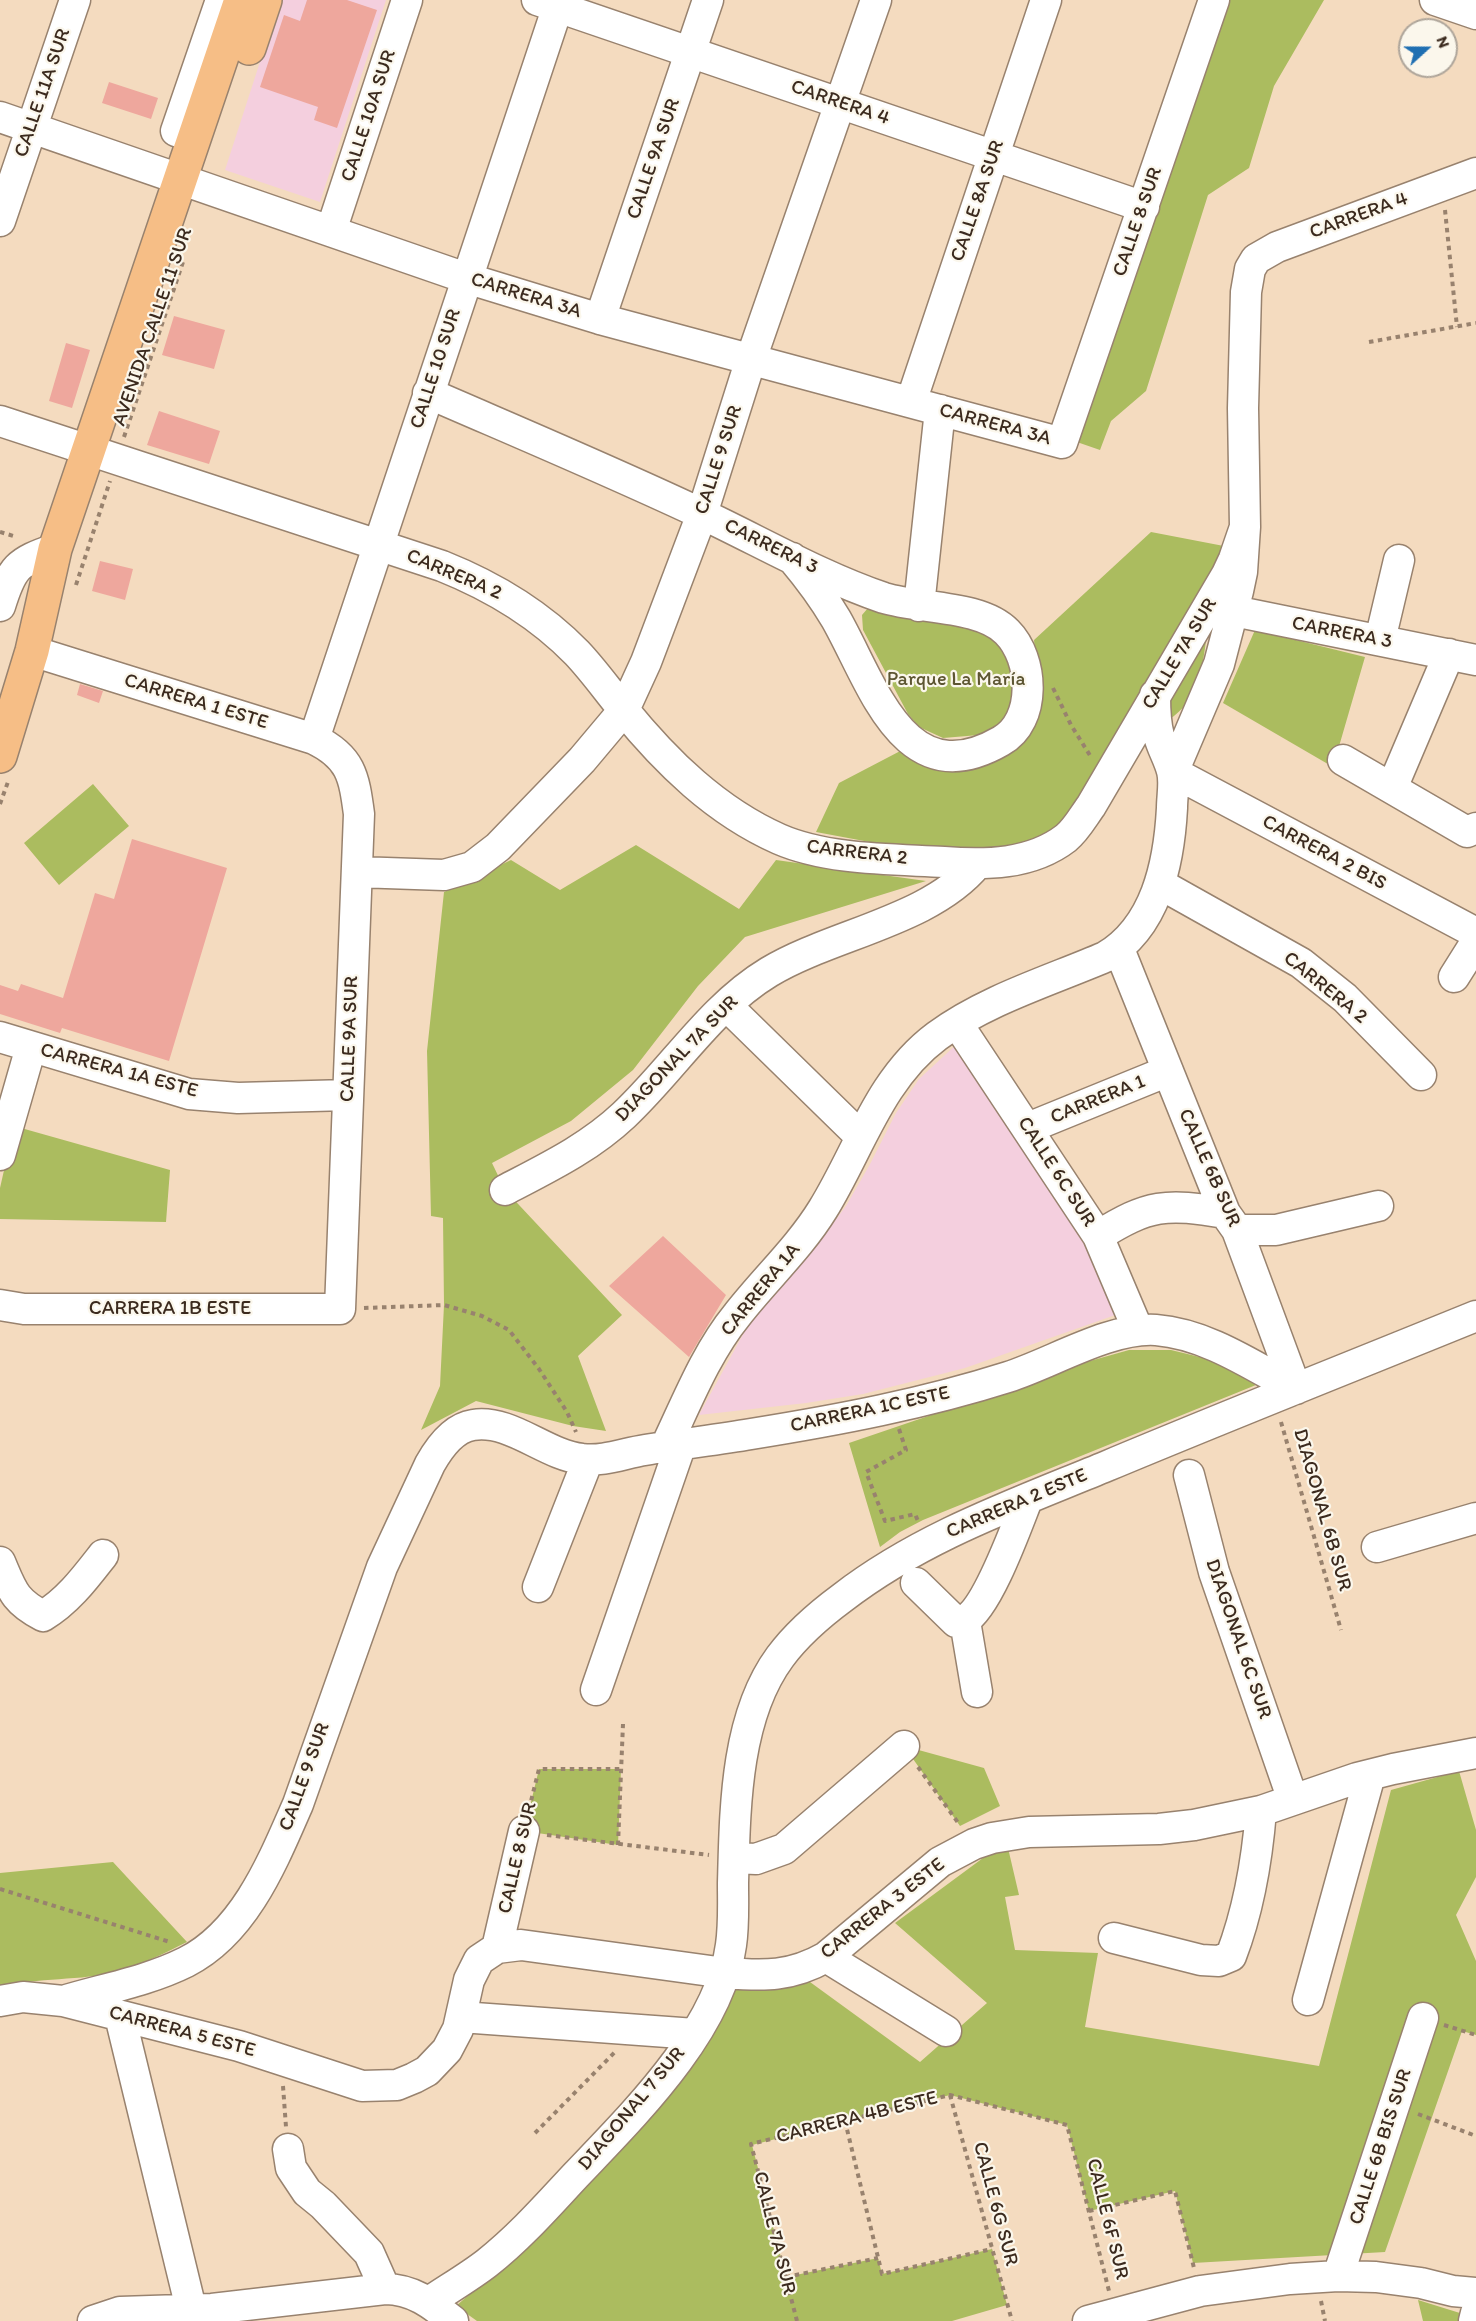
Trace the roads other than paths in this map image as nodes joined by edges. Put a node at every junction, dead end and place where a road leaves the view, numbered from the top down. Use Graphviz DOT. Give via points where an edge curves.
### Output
graph roads {
  1 [pos="75,0"];
  2 [pos="221,0"];
  3 [pos="241,0"];
  4 [pos="265,0"];
  5 [pos="407,0"];
  6 [pos="708,0"];
  7 [pos="876,0"];
  8 [pos="1046,0"];
  9 [pos="1214,0"];
  10 [pos="1435,0"];
  11 [pos="552,2"];
  12 [pos="1476,14"];
  13 [pos="690,52"];
  14 [pos="840,103"];
  15 [pos="0,117"];
  16 [pos="31,128"];
  17 [pos="194,137"];
  18 [pos="994,156"];
  19 [pos="1476,173"];
  20 [pos="191,183"];
  21 [pos="1143,207"];
  22 [pos="0,220"];
  23 [pos="332,231"];
  24 [pos="1250,269"];
  25 [pos="466,278"];
  26 [pos="600,319"];
  27 [pos="752,359"];
  28 [pos="428,393"];
  29 [pos="911,402"];
  30 [pos="940,410"];
  31 [pos="0,420"];
  32 [pos="1062,443"];
  33 [pos="105,456"];
  34 [pos="702,514"];
  35 [pos="378,545"];
  36 [pos="55,549"];
  37 [pos="792,558"];
  38 [pos="1399,561"];
  39 [pos="0,606"];
  40 [pos="919,606"];
  41 [pos="1221,608"];
  42 [pos="1380,640"];
  43 [pos="32,651"];
  44 [pos="1462,657"];
  45 [pos="1155,695"];
  46 [pos="624,710"];
  47 [pos="1199,711"];
  48 [pos="1159,735"];
  49 [pos="314,739"];
  50 [pos="1343,760"];
  51 [pos="6,763"];
  52 [pos="350,770"];
  53 [pos="1173,772"];
  54 [pos="1107,777"];
  55 [pos="1392,788"];
  56 [pos="1476,828"];
  57 [pos="977,864"];
  58 [pos="357,872"];
  59 [pos="1160,884"];
  60 [pos="1476,933"];
  61 [pos="1476,942"];
  62 [pos="1119,949"];
  63 [pos="1454,977"];
  64 [pos="727,1006"];
  65 [pos="957,1023"];
  66 [pos="0,1037"];
  67 [pos="31,1047"];
  68 [pos="1168,1071"];
  69 [pos="1421,1075"];
  70 [pos="348,1095"];
  71 [pos="1028,1128"];
  72 [pos="860,1136"];
  73 [pos="0,1155"];
  74 [pos="505,1190"];
  75 [pos="1378,1206"];
  76 [pos="1231,1222"];
  77 [pos="1098,1236"];
  78 [pos="0,1305"];
  79 [pos="340,1309"];
  80 [pos="1476,1316"];
  81 [pos="1138,1330"];
  82 [pos="1285,1393"];
  83 [pos="673,1445"];
  84 [pos="439,1449"];
  85 [pos="588,1460"];
  86 [pos="1189,1475"];
  87 [pos="1027,1500"];
  88 [pos="1476,1518"];
  89 [pos="1377,1547"];
  90 [pos="103,1555"];
  91 [pos="0,1562"];
  92 [pos="916,1583"];
  93 [pos="538,1587"];
  94 [pos="965,1621"];
  95 [pos="596,1690"];
  96 [pos="977,1692"];
  97 [pos="904,1746"];
  98 [pos="1476,1753"];
  99 [pos="1370,1775"];
  100 [pos="1293,1800"];
  101 [pos="1261,1811"];
  102 [pos="524,1831"];
  103 [pos="734,1858"];
  104 [pos="1114,1938"];
  105 [pos="497,1948"];
  106 [pos="826,1957"];
  107 [pos="725,1973"];
  108 [pos="1308,2000"];
  109 [pos="0,2001"];
  110 [pos="63,2001"];
  111 [pos="120,2016"];
  112 [pos="461,2017"];
  113 [pos="1424,2018"];
  114 [pos="946,2031"];
  115 [pos="695,2034"];
  116 [pos="288,2149"];
  117 [pos="1338,2276"];
  118 [pos="385,2289"];
  119 [pos="1476,2293"];
  120 [pos="429,2302"];
  121 [pos="1476,2313"];
  122 [pos="192,2316"];
  123 [pos="1101,2317"];
  124 [pos="93,2321"];
  125 [pos="453,2321"];
  126 [pos="1474,2321"];
  1 -- 16 [label="street, CALLE 11A SUR"];
  2 -- 17 [label="street" via="176,131"];
  3 -- 17 [label="main road, AVENIDA CALLE 11 SUR"];
  4 -- 20 [label="main road, AVENIDA CALLE 11 SUR"];
  5 -- 23 [label="street, CALLE 10A SUR"];
  6 -- 13 [label="street, CALLE 9A SUR"];
  7 -- 14 [label="street, CALLE 9 SUR"];
  8 -- 18 [label="street, CALLE 8A SUR"];
  9 -- 21 [label="street, CALLE 8 SUR"];
  10 -- 12 [label="street"];
  11 -- 13 [label="street, CARRERA 4"];
  11 -- 25 [label="street, CALLE 10 SUR"];
  13 -- 14 [label="street, CARRERA 4"];
  13 -- 26 [label="street, CALLE 9A SUR"];
  14 -- 18 [label="street, CARRERA 4"];
  14 -- 27 [label="street, CALLE 9 SUR"];
  15 -- 16 [label="street, CARRERA 3A"];
  16 -- 20 [label="street, CARRERA 3A"];
  16 -- 22 [label="street, CALLE 11A SUR"];
  17 -- 20 [label="main road, AVENIDA CALLE 11 SUR"];
  18 -- 21 [label="street, CARRERA 4"];
  18 -- 29 [label="street, CALLE 8A SUR"];
  19 -- 24 [label="street, CARRERA 4" via="1276,247 1256,259"];
  20 -- 23 [label="street, CARRERA 3A"];
  20 -- 33 [label="main road, AVENIDA CALLE 11 SUR"];
  21 -- 32 [label="street, CALLE 8 SUR"];
  23 -- 25 [label="street, CARRERA 3A"];
  24 -- 41 [label="street, CALLE 7A SUR" via="1245,303 1242,572"];
  25 -- 26 [label="street, CARRERA 3A"];
  25 -- 28 [label="street, CALLE 10 SUR"];
  26 -- 27 [label="street, CARRERA 3A"];
  27 -- 29 [label="street, CARRERA 3A"];
  27 -- 34 [label="street, CALLE 9 SUR"];
  28 -- 34 [label="street, CARRERA 3"];
  28 -- 35 [label="street, CALLE 10 SUR"];
  29 -- 30 [label="street, CARRERA 3A"];
  30 -- 32 [label="street, CARRERA 3A"];
  30 -- 40 [label="street"];
  31 -- 33 [label="street, CARRERA 2"];
  33 -- 35 [label="street, CARRERA 2"];
  33 -- 36 [label="main road, AVENIDA CALLE 11 SUR"];
  33 -- 43 [label="main road, AVENIDA CALLE 11 SUR" via="76,554"];
  34 -- 37 [label="street, CARRERA 3"];
  34 -- 46 [label="street, CALLE 9 SUR"];
  35 -- 46 [label="street, CARRERA 2" via="442,566 506,596 577,653"];
  35 -- 49 [label="street, CALLE 10 SUR"];
  36 -- 39 [label="street" via="26,559 18,566 6,585"];
  36 -- 43 [label="main road, AVENIDA CALLE 11 SUR"];
  37 -- 40 [label="street, CARRERA 3" via="867,592"];
  37 -- 40 [label="street, CARRERA 3" via="818,590 892,722 907,739 950,758 979,753 1005,740 1018,724 1028,701 1021,652 1008,633 990,620 967,612"];
  38 -- 42 [label="street"];
  41 -- 42 [label="street, CARRERA 3"];
  41 -- 45 [label="street, CALLE 7A SUR"];
  41 -- 47 [label="street, CALLE 7A SUR" via="1219,664"];
  42 -- 44 [label="street, CARRERA 3"];
  43 -- 49 [label="street, CARRERA 1 ESTE"];
  43 -- 51 [label="main road, AVENIDA CALLE 11 SUR"];
  44 -- 55 [label="street"];
  45 -- 48 [label="street"];
  45 -- 54 [label="street, CALLE 7A SUR"];
  46 -- 57 [label="street, CARRERA 2" via="700,789 743,820 780,839 824,852"];
  46 -- 58 [label="street, CALLE 9 SUR" via="498,847 472,867 444,875"];
  47 -- 48 [label="street, CALLE 7A SUR"];
  47 -- 53 [label="street"];
  48 -- 53 [label="street"];
  48 -- 54 [label="street, CALLE 7A SUR"];
  49 -- 52 [label="street, CARRERA 1 ESTE" via="331,747"];
  50 -- 55 [label="street"];
  52 -- 58 [label="street, CALLE 9A SUR" via="359,814"];
  53 -- 59 [label="street" via="1170,837"];
  53 -- 60 [label="street, CARRERA 2 BIS"];
  54 -- 57 [label="street, CALLE 7A SUR" via="1066,838 1028,856"];
  55 -- 56 [label="street" via="1467,832"];
  57 -- 64 [label="street, DIAGONAL 7A SUR" via="943,894 767,973"];
  58 -- 70 [label="street, CALLE 9A SUR"];
  59 -- 62 [label="street" via="1141,924"];
  59 -- 69 [label="street, CARRERA 2" via="1301,963 1345,998"];
  61 -- 63 [label="street"];
  62 -- 65 [label="street, CARRERA 1A"];
  62 -- 68 [label="street, CALLE 6B SUR"];
  64 -- 72 [label="street"];
  64 -- 74 [label="street, DIAGONAL 7A SUR" via="607,1130 569,1156"];
  65 -- 71 [label="street, CALLE 6C SUR"];
  65 -- 72 [label="street, CARRERA 1A" via="935,1037 902,1071"];
  66 -- 67 [label="street, CARRERA 1A ESTE"];
  67 -- 70 [label="street, CARRERA 1A ESTE" via="189,1094 238,1098"];
  67 -- 73 [label="street"];
  68 -- 71 [label="street, CARRERA 1"];
  68 -- 76 [label="street, CALLE 6B SUR"];
  70 -- 79 [label="street, CALLE 9A SUR"];
  71 -- 77 [label="street, CALLE 6C SUR"];
  72 -- 83 [label="street, CARRERA 1A" via="807,1233 723,1335 699,1378"];
  75 -- 76 [label="street" via="1276,1230"];
  76 -- 77 [label="street" via="1188,1207 1160,1207 1132,1215"];
  76 -- 82 [label="street, CALLE 6B SUR"];
  77 -- 81 [label="street, CALLE 6C SUR"];
  78 -- 79 [label="street, CARRERA 1B ESTE" via="24,1309"];
  80 -- 82 [label="street, CARRERA 2 ESTE"];
  81 -- 82 [label="street, CARRERA 1C ESTE" via="1158,1330 1207,1343"];
  81 -- 83 [label="street, CARRERA 1C ESTE" via="1009,1377 893,1408"];
  82 -- 87 [label="street, CARRERA 2 ESTE"];
  83 -- 85 [label="street, CARRERA 1C ESTE"];
  83 -- 95 [label="street, CARRERA 1A"];
  84 -- 85 [label="street, CARRERA 1C ESTE" via="458,1430 491,1425 569,1457"];
  84 -- 110 [label="street, CALLE 9 SUR" via="382,1567 298,1804 241,1914 217,1940 187,1962"];
  85 -- 93 [label="street"];
  86 -- 100 [label="street, DIAGONAL 6C SUR" via="1214,1572"];
  87 -- 94 [label="street" via="982,1600"];
  87 -- 103 [label="street, CARRERA 2 ESTE" via="927,1543 871,1576 824,1612 778,1659 754,1705 747,1730"];
  88 -- 89 [label="street"];
  90 -- 91 [label="street" via="81,1583 43,1616 25,1606 12,1590"];
  92 -- 94 [label="street" via="956,1622"];
  94 -- 96 [label="street"];
  97 -- 103 [label="street" via="784,1849 756,1859"];
  98 -- 99 [label="street, CARRERA 3 ESTE"];
  99 -- 100 [label="street, CARRERA 3 ESTE"];
  99 -- 108 [label="street"];
  100 -- 101 [label="street, CARRERA 3 ESTE"];
  101 -- 104 [label="street" via="1248,1905 1231,1956 1219,1961 1201,1960"];
  101 -- 106 [label="street, CARRERA 3 ESTE" via="1194,1825 1029,1832 974,1844 925,1873"];
  102 -- 105 [label="street, CALLE 8 SUR"];
  103 -- 107 [label="street, DIAGONAL 7 SUR" via="732,1941"];
  105 -- 107 [label="street, CARRERA 3 ESTE" via="520,1945"];
  105 -- 112 [label="street, CARRERA 5 ESTE" via="486,1953 473,1968"];
  106 -- 107 [label="street, CARRERA 3 ESTE" via="786,1973"];
  106 -- 114 [label="street"];
  107 -- 115 [label="street, DIAGONAL 7 SUR"];
  109 -- 110 [label="street, CARRERA 5 ESTE" via="23,1997"];
  110 -- 111 [label="street, CARRERA 5 ESTE"];
  111 -- 112 [label="street, CARRERA 5 ESTE" via="280,2059 362,2086 397,2085 427,2071 453,2041"];
  111 -- 122 [label="street"];
  112 -- 115 [label="street"];
  113 -- 117 [label="street, CALLE 6B BIS SUR"];
  115 -- 120 [label="street, DIAGONAL 7 SUR" via="638,2108 533,2221 486,2264"];
  116 -- 118 [label="street" via="291,2168 307,2192 369,2253"];
  117 -- 119 [label="street" via="1398,2279"];
  117 -- 123 [label="street" via="1200,2291"];
  118 -- 120 [label="street" via="408,2292"];
  118 -- 122 [label="street"];
  120 -- 125 [label="street"];
  121 -- 126 [label="street"];
  122 -- 124 [label="street" via="120,2312"];
}
